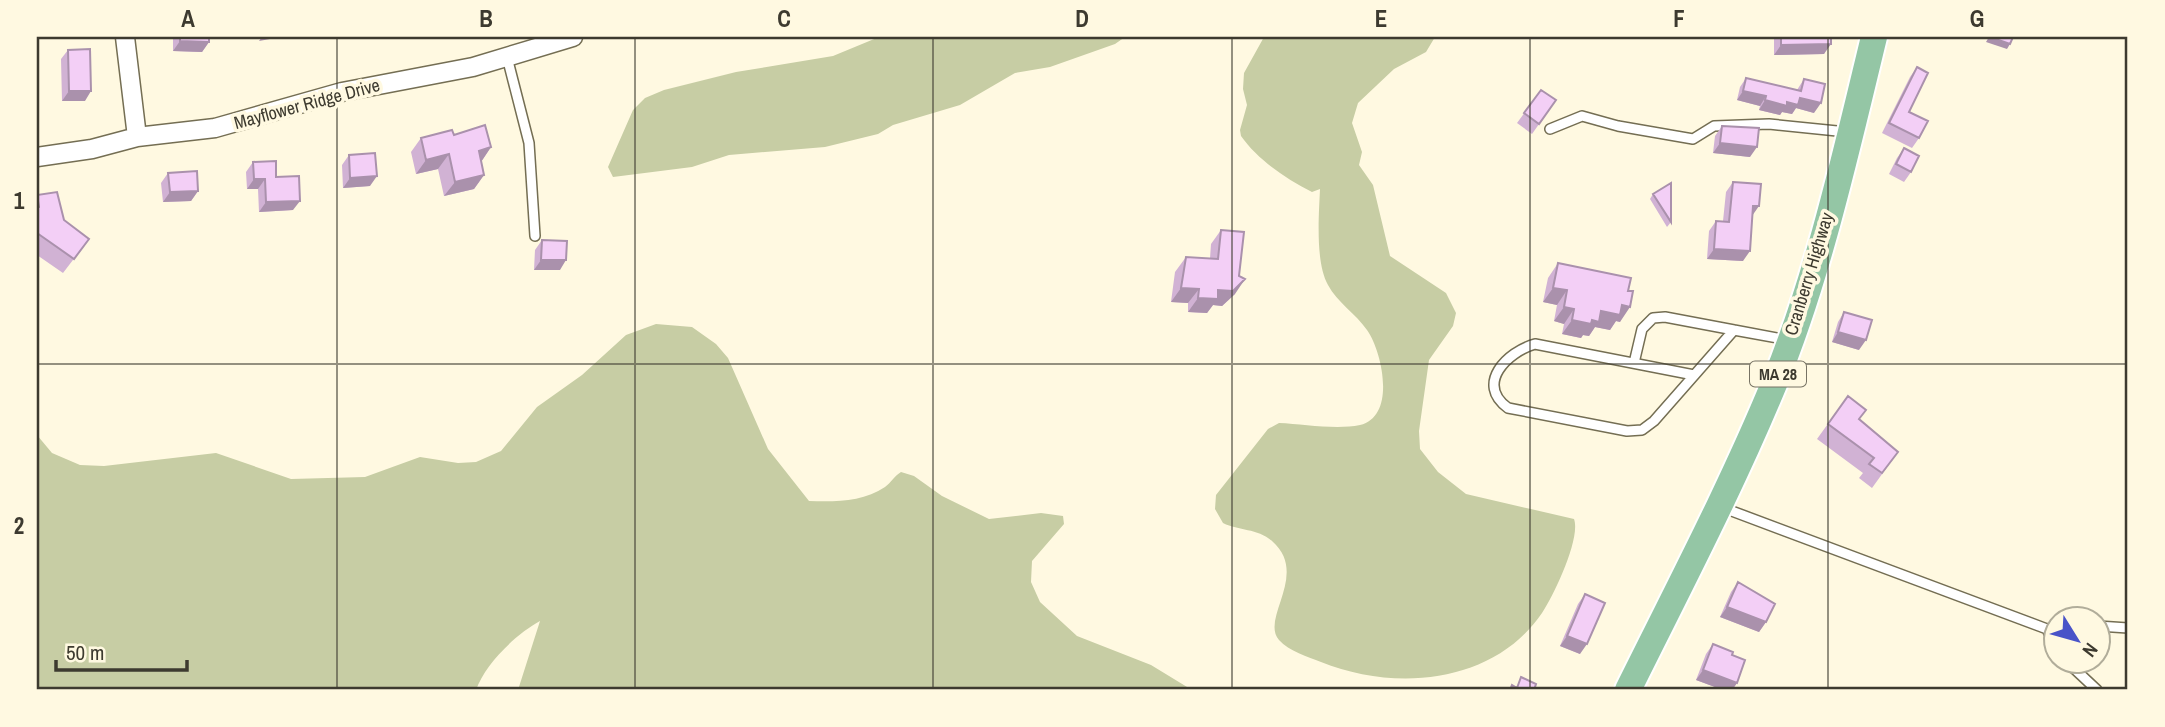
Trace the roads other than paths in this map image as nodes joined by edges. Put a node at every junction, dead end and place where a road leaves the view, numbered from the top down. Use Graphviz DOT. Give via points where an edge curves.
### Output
graph roads {
  1 [pos="125,37"];
  2 [pos="573,37"];
  3 [pos="1874,37"];
  4 [pos="507,57"];
  5 [pos="1550,129"];
  6 [pos="1850,132"];
  7 [pos="137,137"];
  8 [pos="37,157"];
  9 [pos="535,236"];
  10 [pos="1734,330"];
  11 [pos="1789,340"];
  12 [pos="1634,363"];
  13 [pos="1694,375"];
  14 [pos="1719,506"];
  15 [pos="2042,625"];
  16 [pos="2080,674"];
  17 [pos="1628,690"];
  18 [pos="2097,690"];
  1 -- 7 [label="street"];
  2 -- 4 [label="street, Mayflower Ridge Drive"];
  3 -- 6 [label="main road, Cranberry Highway / MA 28"];
  4 -- 7 [label="street, Mayflower Ridge Drive" via="342,92 215,128"];
  4 -- 9 [label="lane" via="529,143"];
  5 -- 6 [label="lane" via="1582,116 1693,139 1714,126 1769,124"];
  6 -- 11 [label="main road, Cranberry Highway / MA 28"];
  7 -- 8 [label="street, Mayflower Ridge Drive"];
  10 -- 11 [label="lane"];
  10 -- 12 [label="lane" via="1653,318 1642,329"];
  10 -- 13 [label="lane"];
  11 -- 14 [label="main road, Cranberry Highway / MA 28"];
  12 -- 13 [label="lane"];
  12 -- 13 [label="lane" via="1535,344 1520,348 1499,370 1492,386 1496,399 1508,408 1627,431 1642,430 1654,421"];
  14 -- 15 [label="lane"];
  14 -- 17 [label="main road, Cranberry Highway / MA 28"];
  16 -- 18 [label="lane"];
}
